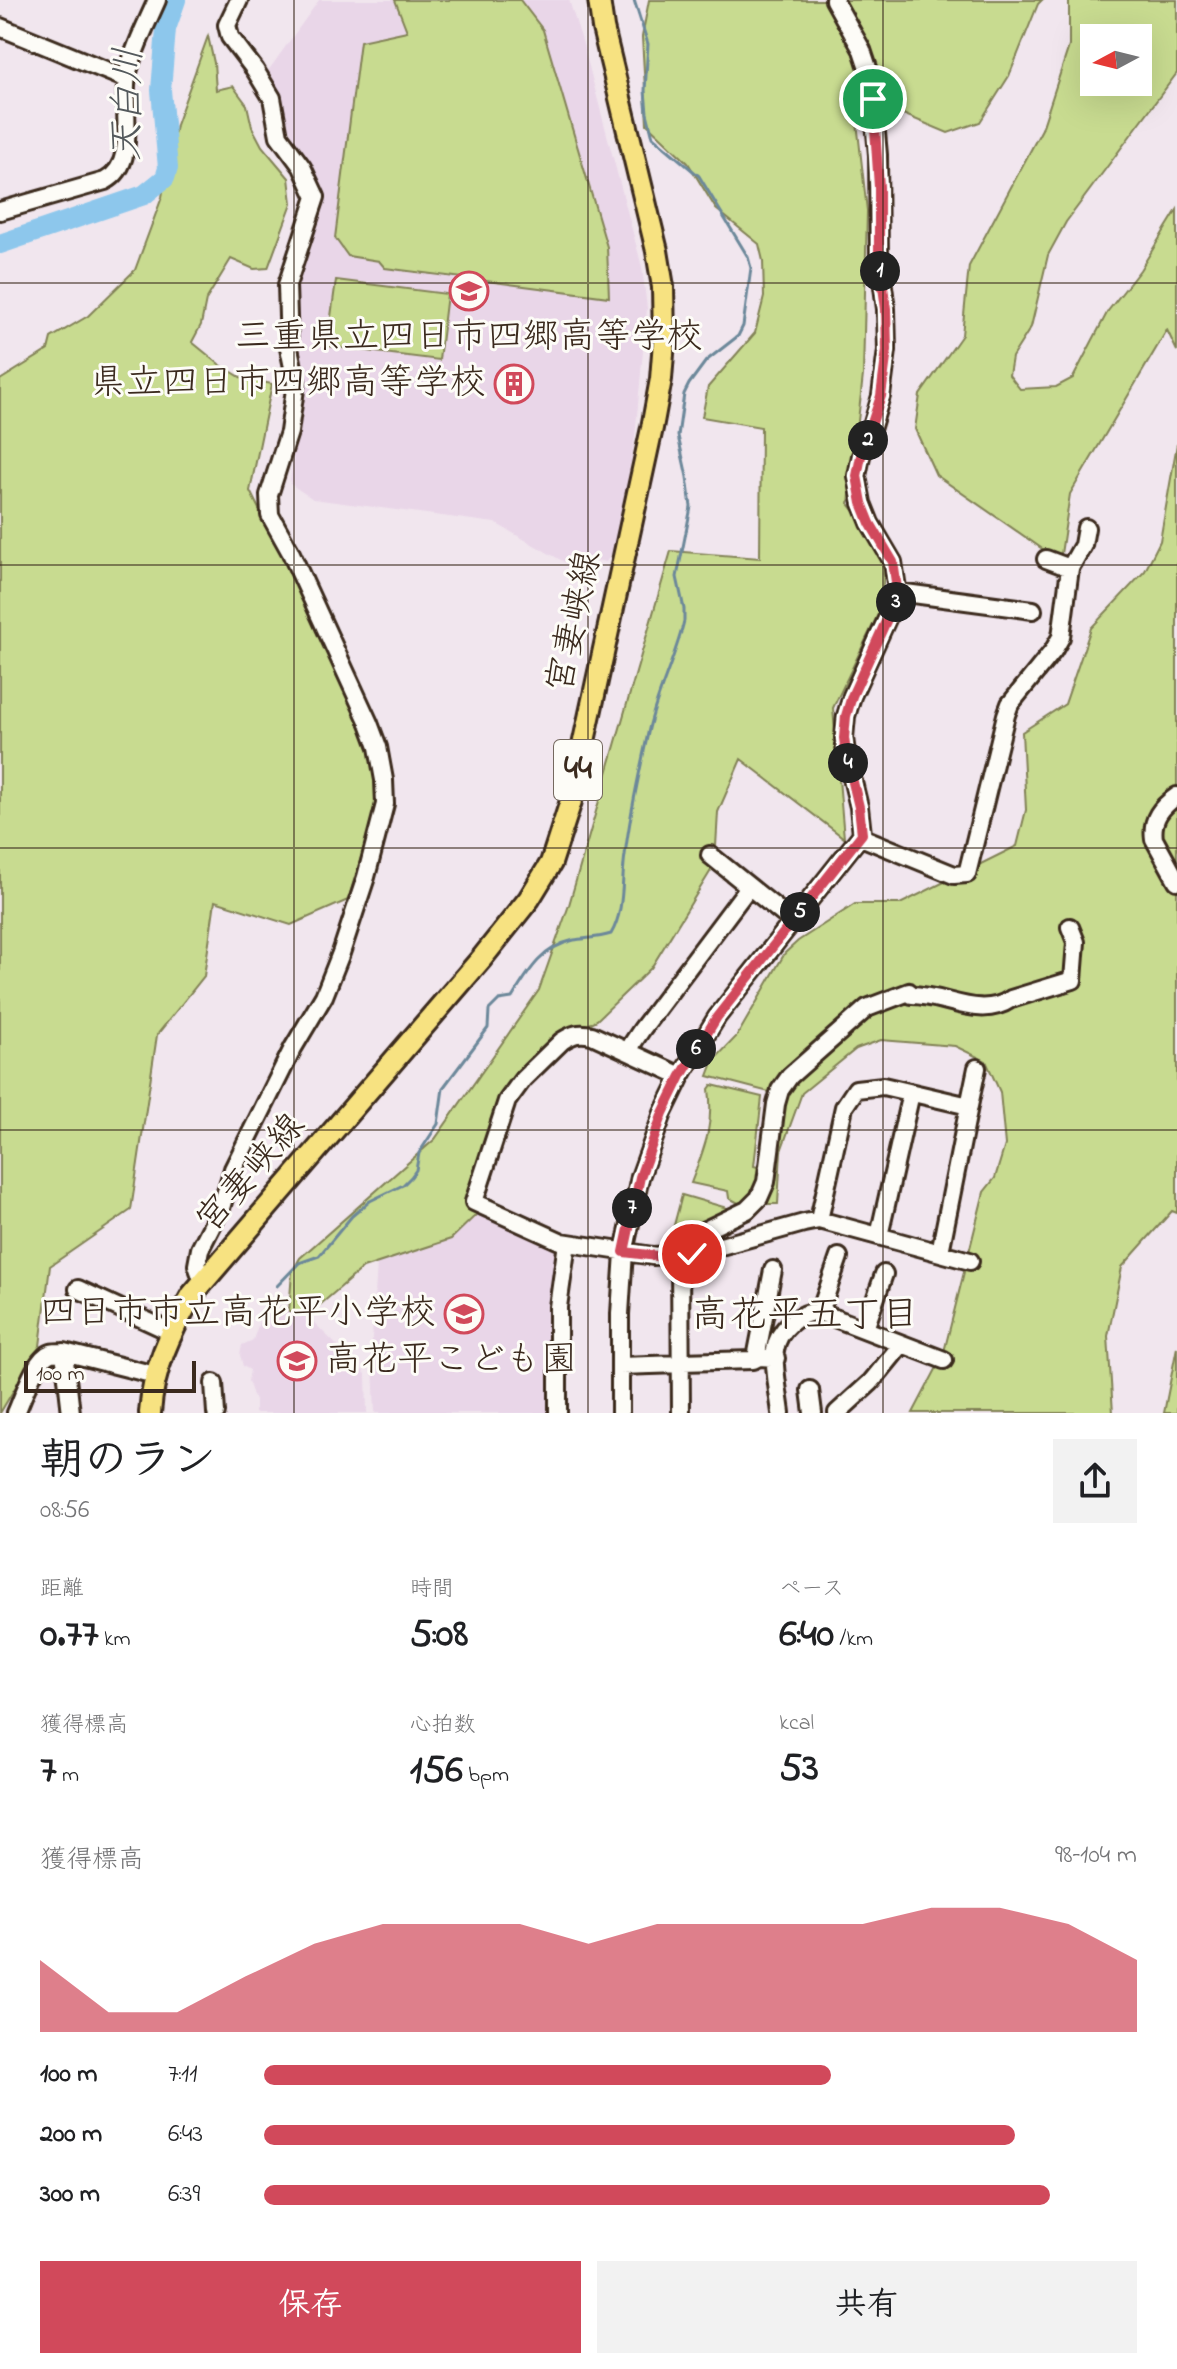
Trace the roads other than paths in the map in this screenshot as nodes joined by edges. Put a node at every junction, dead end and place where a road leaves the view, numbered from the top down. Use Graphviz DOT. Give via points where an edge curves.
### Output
graph roads {
  1 [pos="157,0"];
  2 [pos="599,0"];
  3 [pos="834,0"];
  4 [pos="237,1"];
  5 [pos="0,27"];
  6 [pos="127,79"];
  7 [pos="0,211"];
  8 [pos="1086,528"];
  9 [pos="1046,559"];
  10 [pos="1070,568"];
  11 [pos="898,592"];
  12 [pos="1033,610"];
  13 [pos="1177,796"];
  14 [pos="861,837"];
  15 [pos="710,855"];
  16 [pos="1177,881"];
  17 [pos="748,888"];
  18 [pos="792,921"];
  19 [pos="1070,927"];
  20 [pos="631,1053"];
  21 [pos="977,1068"];
  22 [pos="681,1076"];
  23 [pos="911,1093"];
  24 [pos="969,1106"];
  25 [pos="819,1220"];
  26 [pos="879,1236"];
  27 [pos="567,1243"];
  28 [pos="624,1252"];
  29 [pos="940,1252"];
  30 [pos="673,1256"];
  31 [pos="839,1257"];
  32 [pos="970,1261"];
  33 [pos="773,1270"];
  34 [pos="884,1274"];
  35 [pos="203,1282"];
  36 [pos="78,1289"];
  37 [pos="820,1312"];
  38 [pos="865,1329"];
  39 [pos="171,1332"];
  40 [pos="902,1344"];
  41 [pos="64,1352"];
  42 [pos="756,1358"];
  43 [pos="776,1358"];
  44 [pos="944,1360"];
  45 [pos="681,1363"];
  46 [pos="620,1366"];
  47 [pos="155,1375"];
  48 [pos="214,1383"];
  49 [pos="810,1390"];
  50 [pos="16,1413"];
  51 [pos="71,1413"];
  52 [pos="150,1413"];
  53 [pos="216,1413"];
  54 [pos="558,1413"];
  55 [pos="620,1413"];
  56 [pos="681,1413"];
  57 [pos="781,1413"];
  58 [pos="813,1413"];
  59 [pos="837,1413"];
  1 -- 6 [label="street"];
  2 -- 35 [label="main road, 宮妻峡線 / 44" via="657,251 664,341 641,486 564,827 551,863 529,899"];
  3 -- 11 [label="street" via="871,77 887,350 881,396 857,476 870,523 893,562"];
  4 -- 35 [label="street" via="227,25 230,37 272,98 279,136 316,197 287,285 296,382 289,432 269,495 270,515 369,723 378,747 385,804 324,996 233,1169 200,1249 197,1265"];
  5 -- 6 [label="street"];
  6 -- 7 [label="street" via="125,155 119,171 105,181"];
  8 -- 10 [label="street"];
  9 -- 10 [label="street"];
  10 -- 14 [label="street" via="1061,637 1006,715 967,874 954,875"];
  11 -- 12 [label="street"];
  11 -- 14 [label="street" via="846,716 844,738"];
  13 -- 16 [label="street" via="1160,811 1153,831"];
  14 -- 18 [label="street"];
  15 -- 17 [label="street"];
  17 -- 18 [label="street"];
  17 -- 20 [label="street" via="651,1016"];
  18 -- 22 [label="street" via="717,1017"];
  19 -- 30 [label="street" via="1076,942 1073,980 985,1009 909,992 857,1016 780,1090 759,1198 747,1210 697,1234"];
  20 -- 22 [label="street"];
  20 -- 27 [label="street" via="592,1035 571,1035 507,1101 474,1202"];
  21 -- 24 [label="street"];
  22 -- 28 [label="street" via="640,1177"];
  23 -- 24 [label="street"];
  23 -- 25 [label="street" via="874,1086 851,1094"];
  23 -- 26 [label="street"];
  24 -- 29 [label="street"];
  25 -- 26 [label="street"];
  25 -- 30 [label="street"];
  26 -- 29 [label="street"];
  27 -- 28 [label="street"];
  27 -- 54 [label="street" via="558,1307"];
  28 -- 30 [label="street"];
  28 -- 46 [label="street"];
  29 -- 32 [label="street"];
  30 -- 45 [label="street"];
  31 -- 37 [label="street"];
  33 -- 42 [label="street"];
  34 -- 38 [label="street"];
  35 -- 39 [label="main road, 宮妻峡線 / 44"];
  36 -- 39 [label="street"];
  37 -- 38 [label="street"];
  37 -- 43 [label="street" via="806,1313 791,1323 775,1349"];
  38 -- 40 [label="street"];
  39 -- 47 [label="main road, 宮妻峡線 / 44"];
  40 -- 44 [label="street"];
  40 -- 59 [label="street"];
  41 -- 47 [label="street"];
  41 -- 50 [label="street" via="44,1357"];
  41 -- 51 [label="street"];
  42 -- 43 [label="street"];
  42 -- 45 [label="street"];
  43 -- 57 [label="street"];
  45 -- 46 [label="street"];
  45 -- 56 [label="street"];
  46 -- 55 [label="street"];
  47 -- 52 [label="main road, 宮妻峡線 / 44"];
  48 -- 53 [label="street"];
  49 -- 58 [label="street"];
}
